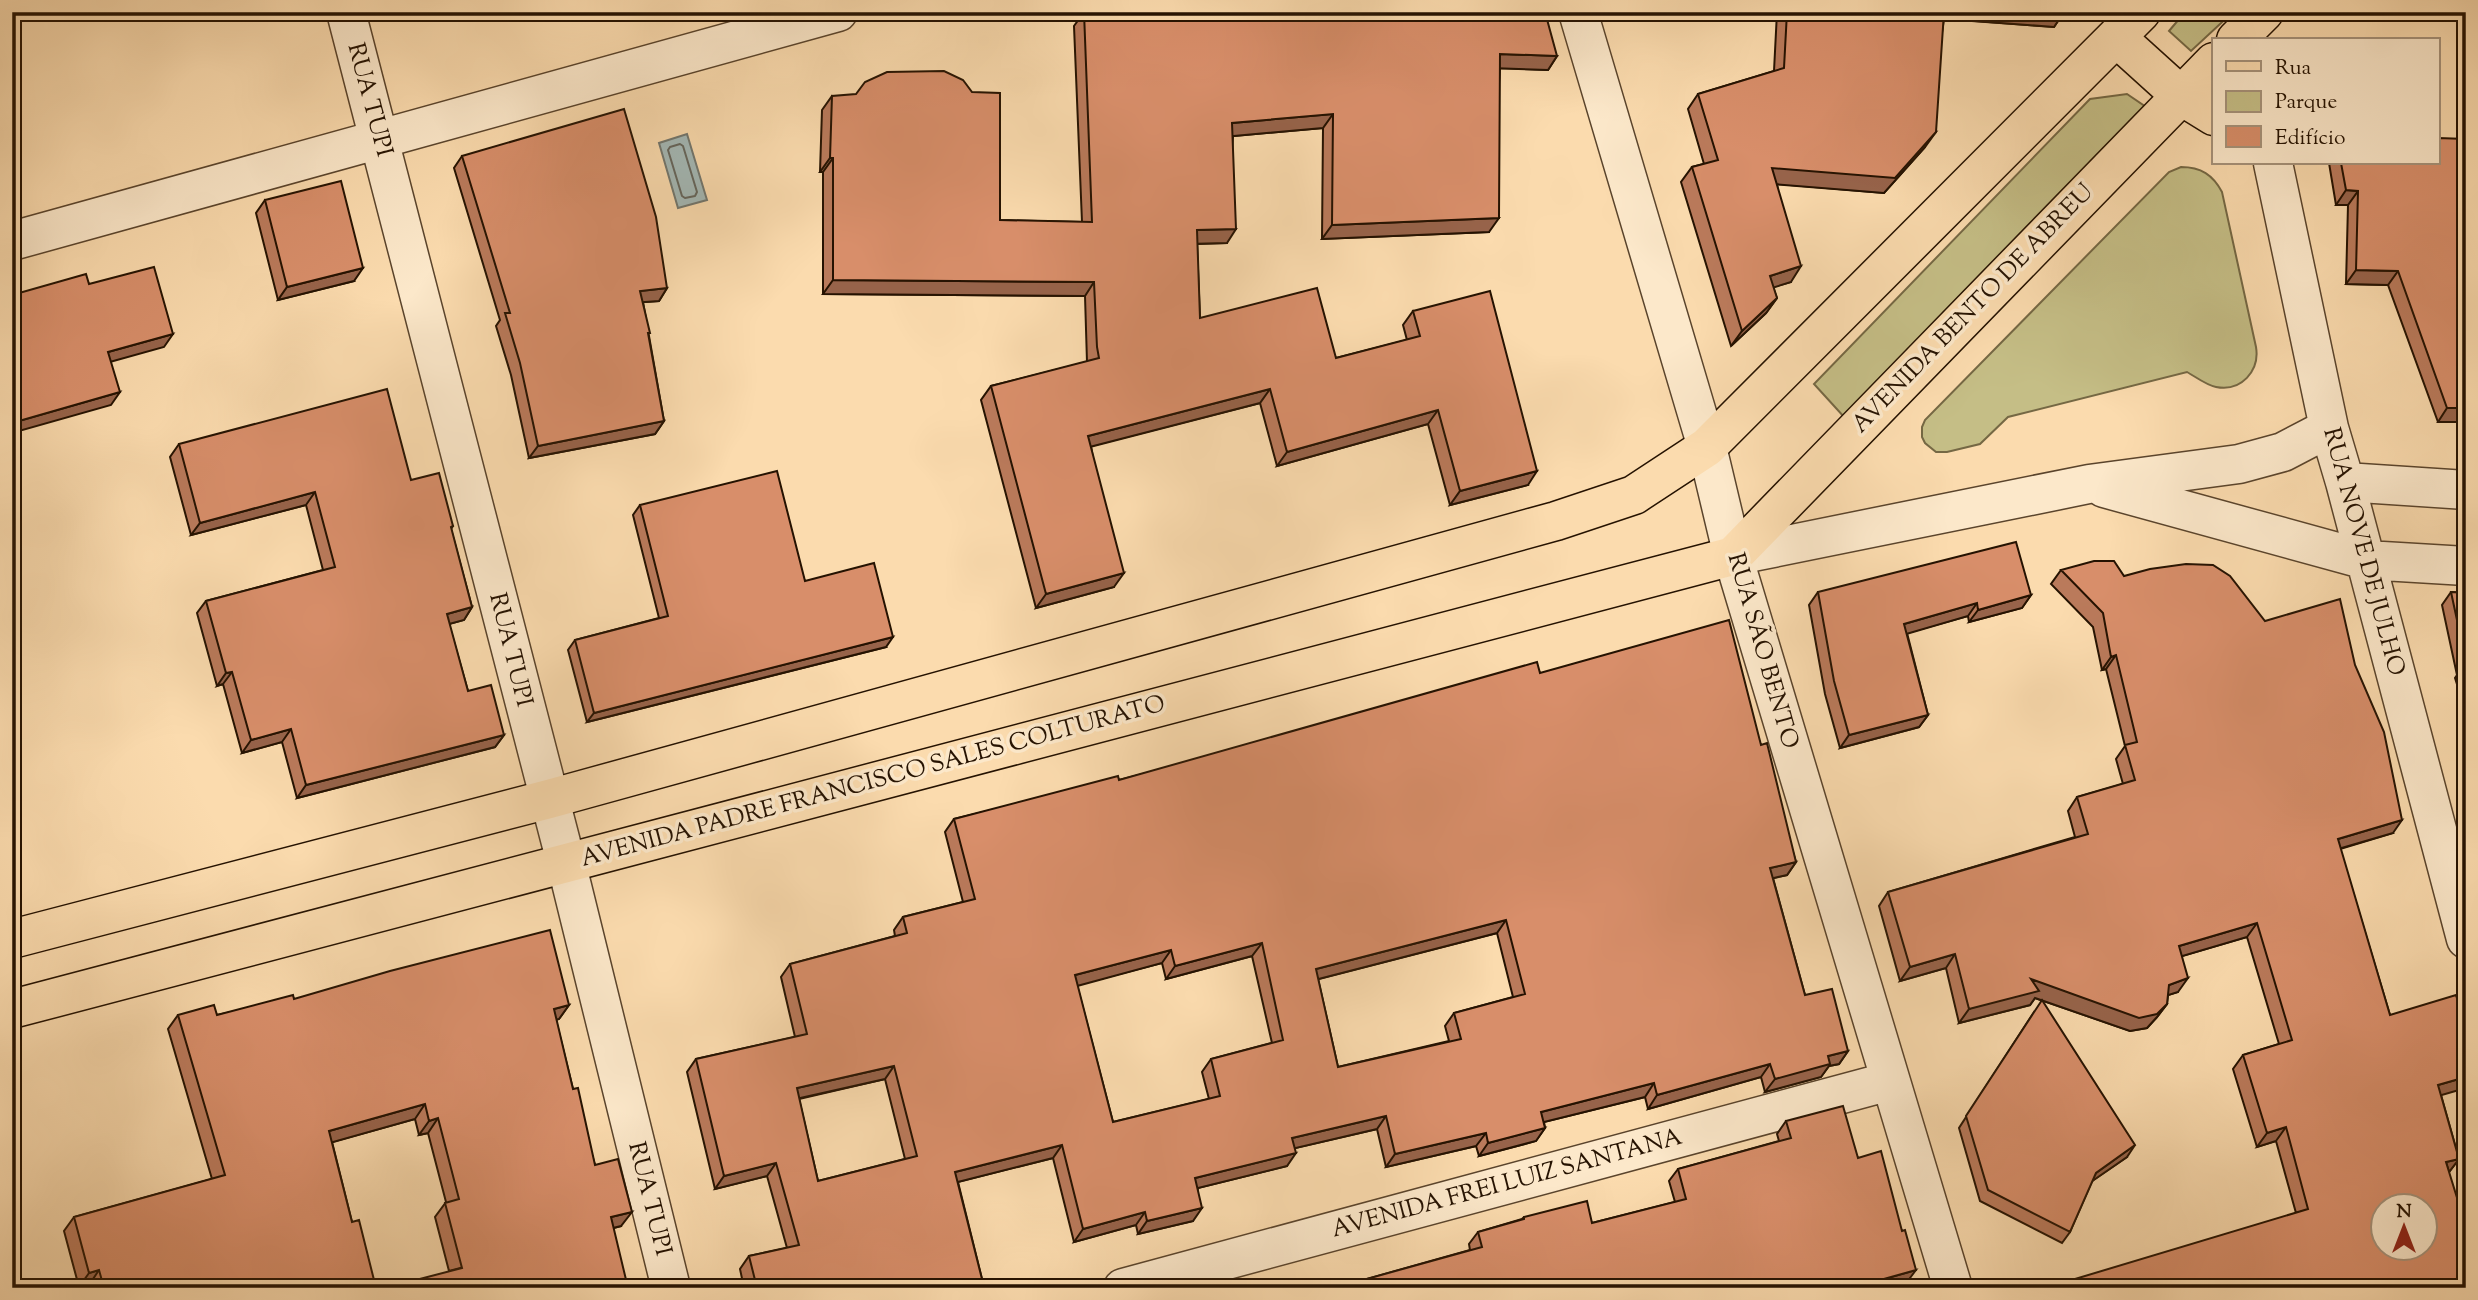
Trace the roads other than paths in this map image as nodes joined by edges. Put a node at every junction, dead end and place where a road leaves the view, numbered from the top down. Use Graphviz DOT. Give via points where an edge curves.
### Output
graph roads {
  1 [pos="346,12"];
  2 [pos="838,12"];
  3 [pos="1577,12"];
  4 [pos="2264,12"];
  5 [pos="2129,25"];
  6 [pos="2238,38"];
  7 [pos="2265,38"];
  8 [pos="2212,64"];
  9 [pos="2180,95"];
  10 [pos="2212,115"];
  11 [pos="379,141"];
  12 [pos="2273,164"];
  13 [pos="12,242"];
  14 [pos="2329,428"];
  15 [pos="1707,447"];
  16 [pos="2345,482"];
  17 [pos="2088,484"];
  18 [pos="2466,490"];
  19 [pos="1733,556"];
  20 [pos="2365,560"];
  21 [pos="2466,566"];
  22 [pos="549,799"];
  23 [pos="566,862"];
  24 [pos="12,939"];
  25 [pos="2466,939"];
  26 [pos="12,1009"];
  27 [pos="1891,1081"];
  28 [pos="671,1288"];
  29 [pos="1123,1288"];
  30 [pos="1953,1288"];
  1 -- 11 [label="street, RUA TUPI"];
  2 -- 11 [label="street"];
  3 -- 15 [label="street, RUA SÃO BENTO"];
  4 -- 6 [label="main road"];
  4 -- 7 [label="street"];
  5 -- 9 [label="main road"];
  5 -- 15 [label="main road"];
  8 -- 9 [label="main road, AVENIDA BENTO DE ABREU"];
  9 -- 10 [label="main road"];
  9 -- 19 [label="main road, AVENIDA BENTO DE ABREU"];
  11 -- 13 [label="street"];
  11 -- 22 [label="street, RUA TUPI"];
  12 -- 14 [label="street, RUA NOVE DE JULHO"];
  14 -- 16 [label="street, RUA NOVE DE JULHO"];
  14 -- 17 [label="street" via="2283,452 2239,464"];
  15 -- 19 [label="street, RUA SÃO BENTO"];
  15 -- 22 [label="main road" via="1634,495 1556,521"];
  16 -- 18 [label="street"];
  16 -- 20 [label="street, RUA NOVE DE JULHO"];
  17 -- 19 [label="street"];
  17 -- 20 [label="street"];
  19 -- 23 [label="main road, AVENIDA PADRE FRANCISCO SALES COLTURATO"];
  19 -- 27 [label="street, RUA SÃO BENTO"];
  20 -- 21 [label="street"];
  20 -- 25 [label="street, RUA NOVE DE JULHO"];
  22 -- 23 [label="street, RUA TUPI"];
  22 -- 24 [label="main road"];
  23 -- 26 [label="main road, AVENIDA PADRE FRANCISCO SALES COLTURATO"];
  23 -- 28 [label="street, RUA TUPI"];
  27 -- 29 [label="street, AVENIDA FREI LUIZ SANTANA"];
  27 -- 30 [label="street, RUA SÃO BENTO"];
}
